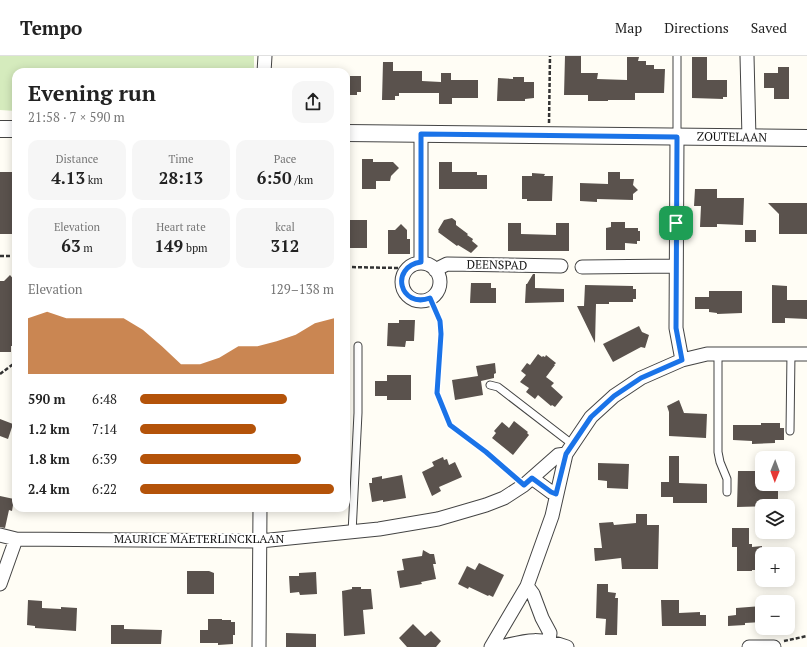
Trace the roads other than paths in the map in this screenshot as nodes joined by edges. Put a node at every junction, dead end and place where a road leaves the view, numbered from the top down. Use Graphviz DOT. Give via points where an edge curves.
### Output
graph roads {
  1 [pos="264,56"];
  2 [pos="677,56"];
  3 [pos="747,56"];
  4 [pos="264,68"];
  5 [pos="0,129"];
  6 [pos="12,129"];
  7 [pos="350,133"];
  8 [pos="421,134"];
  9 [pos="677,137"];
  10 [pos="748,138"];
  11 [pos="807,138"];
  12 [pos="421,262"];
  13 [pos="560,266"];
  14 [pos="676,266"];
  15 [pos="582,267"];
  16 [pos="436,270"];
  17 [pos="358,346"];
  18 [pos="792,353"];
  19 [pos="718,354"];
  20 [pos="807,354"];
  21 [pos="682,360"];
  22 [pos="490,385"];
  23 [pos="790,431"];
  24 [pos="569,449"];
  25 [pos="528,482"];
  26 [pos="727,492"];
  27 [pos="556,494"];
  28 [pos="260,512"];
  29 [pos="352,533"];
  30 [pos="0,535"];
  31 [pos="16,539"];
  32 [pos="260,541"];
  33 [pos="0,584"];
  34 [pos="527,586"];
  35 [pos="550,641"];
  36 [pos="777,645"];
  37 [pos="259,647"];
  38 [pos="491,647"];
  39 [pos="501,647"];
  40 [pos="567,647"];
  41 [pos="749,647"];
  1 -- 4 [label="street"];
  2 -- 9 [label="lane"];
  3 -- 10 [label="street"];
  5 -- 6 [label="street"];
  7 -- 8 [label="street, ZOUTELAAN"];
  8 -- 9 [label="street, ZOUTELAAN"];
  8 -- 12 [label="street"];
  9 -- 10 [label="street, ZOUTELAAN"];
  9 -- 14 [label="street"];
  10 -- 11 [label="street, ZOUTELAAN"];
  12 -- 16 [label="street"];
  12 -- 16 [label="street" via="410,266 402,275 403,288 411,298 424,300 434,295 439,285"];
  13 -- 16 [label="street, DEENSPAD" via="447,264"];
  14 -- 15 [label="street"];
  14 -- 21 [label="street" via="676,328"];
  17 -- 29 [label="lane" via="358,413"];
  18 -- 19 [label="street"];
  18 -- 20 [label="street"];
  18 -- 23 [label="lane"];
  19 -- 21 [label="street"];
  19 -- 26 [label="lane" via="718,452 727,479"];
  21 -- 24 [label="street" via="641,378 614,396 591,417"];
  22 -- 24 [label="lane" via="498,387"];
  24 -- 25 [label="street, MAURICE MAETERLINCKLAAN" via="558,455"];
  24 -- 27 [label="street"];
  25 -- 27 [label="street"];
  25 -- 29 [label="street, MAURICE MAETERLINCKLAAN" via="504,498 467,512"];
  27 -- 34 [label="street" via="552,516"];
  28 -- 32 [label="street"];
  29 -- 32 [label="street, MAURICE MAETERLINCKLAAN"];
  30 -- 31 [label="street, MAURICE MAETERLINCKLAAN"];
  31 -- 32 [label="street, MAURICE MAETERLINCKLAAN"];
  31 -- 33 [label="street"];
  32 -- 37 [label="street"];
  34 -- 35 [label="street" via="550,633"];
  34 -- 38 [label="street"];
  35 -- 39 [label="street" via="521,641"];
  35 -- 40 [label="street"];
  36 -- 41 [label="street"];
}
